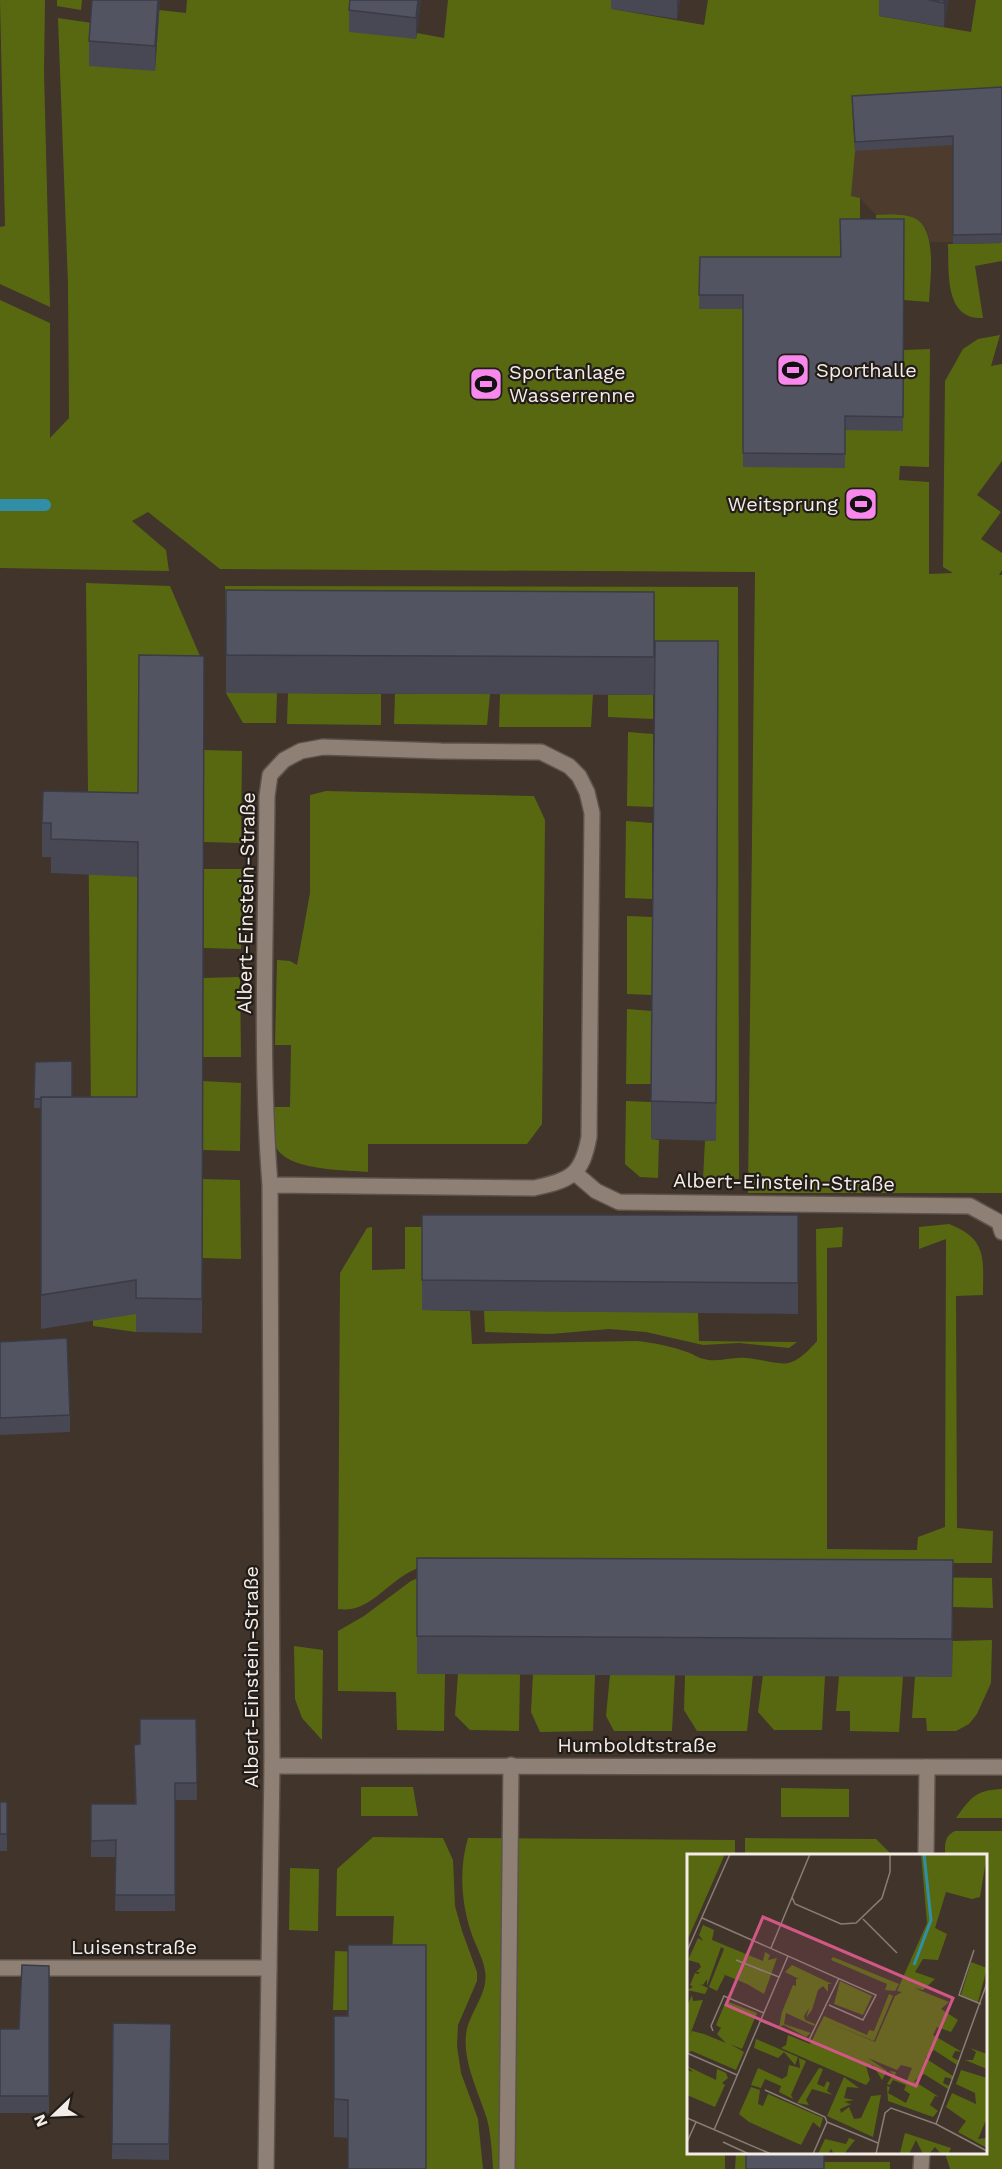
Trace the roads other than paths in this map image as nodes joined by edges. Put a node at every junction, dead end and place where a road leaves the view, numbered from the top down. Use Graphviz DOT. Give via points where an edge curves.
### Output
graph roads {
  1 [pos="575,1173"];
  2 [pos="270,1185"];
  3 [pos="1000,1227"];
  4 [pos="511,1765"];
  5 [pos="272,1766"];
  6 [pos="927,1767"];
  7 [pos="1002,1767"];
  8 [pos="926,1854"];
  9 [pos="0,1968"];
  10 [pos="269,1968"];
  11 [pos="922,2154"];
  12 [pos="266,2169"];
  13 [pos="507,2169"];
  14 [pos="921,2169"];
  1 -- 2 [label="street" via="558,1183 534,1188"];
  1 -- 2 [label="street, Albert-Einstein-Straße" via="585,1158 589,1137 592,915 592,813 579,776 560,759 541,752 323,747 301,751 284,760 270,775 267,796 266,1118"];
  1 -- 3 [label="street, Albert-Einstein-Straße" via="596,1191 619,1202 970,1206"];
  2 -- 5 [label="street, Albert-Einstein-Straße"];
  4 -- 5 [label="street, Humboldtstraße"];
  4 -- 6 [label="street, Humboldtstraße"];
  4 -- 13 [label="street"];
  5 -- 10 [label="street, Albert-Einstein-Straße"];
  6 -- 7 [label="street, Humboldtstraße"];
  6 -- 8 [label="street"];
  9 -- 10 [label="street, Luisenstraße"];
  10 -- 12 [label="street, Albert-Einstein-Straße"];
  11 -- 14 [label="street"];
}
